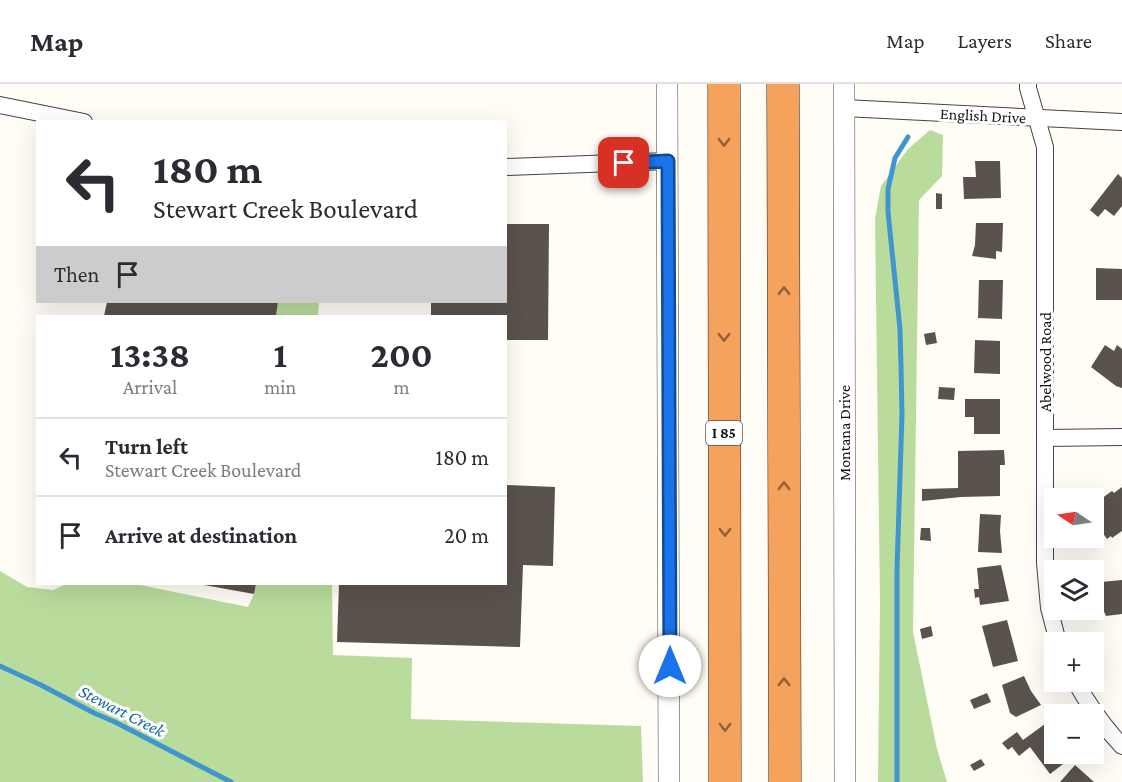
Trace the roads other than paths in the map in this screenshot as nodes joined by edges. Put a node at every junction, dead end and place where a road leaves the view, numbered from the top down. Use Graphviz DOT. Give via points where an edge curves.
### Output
graph roads {
  1 [pos="667,84"];
  2 [pos="724,84"];
  3 [pos="783,84"];
  4 [pos="844,84"];
  5 [pos="1028,84"];
  6 [pos="0,105"];
  7 [pos="844,108"];
  8 [pos="1036,117"];
  9 [pos="74,120"];
  10 [pos="1122,122"];
  11 [pos="668,161"];
  12 [pos="507,167"];
  13 [pos="1045,438"];
  14 [pos="1122,438"];
  15 [pos="1055,632"];
  16 [pos="1081,692"];
  17 [pos="1122,746"];
  18 [pos="669,782"];
  19 [pos="725,782"];
  20 [pos="785,782"];
  21 [pos="845,782"];
  1 -- 11 [label="street"];
  2 -- 19 [label="highway, I 85, one-way"];
  20 -- 3 [label="highway, one-way"];
  4 -- 7 [label="street, Montana Drive"];
  5 -- 8 [label="street, Abelwood Road"];
  6 -- 9 [label="street"];
  7 -- 8 [label="street, English Drive"];
  7 -- 21 [label="street, Montana Drive"];
  8 -- 10 [label="street, English Drive"];
  8 -- 13 [label="street, Abelwood Road" via="1044,147"];
  11 -- 12 [label="street"];
  11 -- 18 [label="street"];
  13 -- 14 [label="street"];
  13 -- 15 [label="street, Abelwood Road" via="1045,563"];
  16 -- 17 [label="street"];
}
